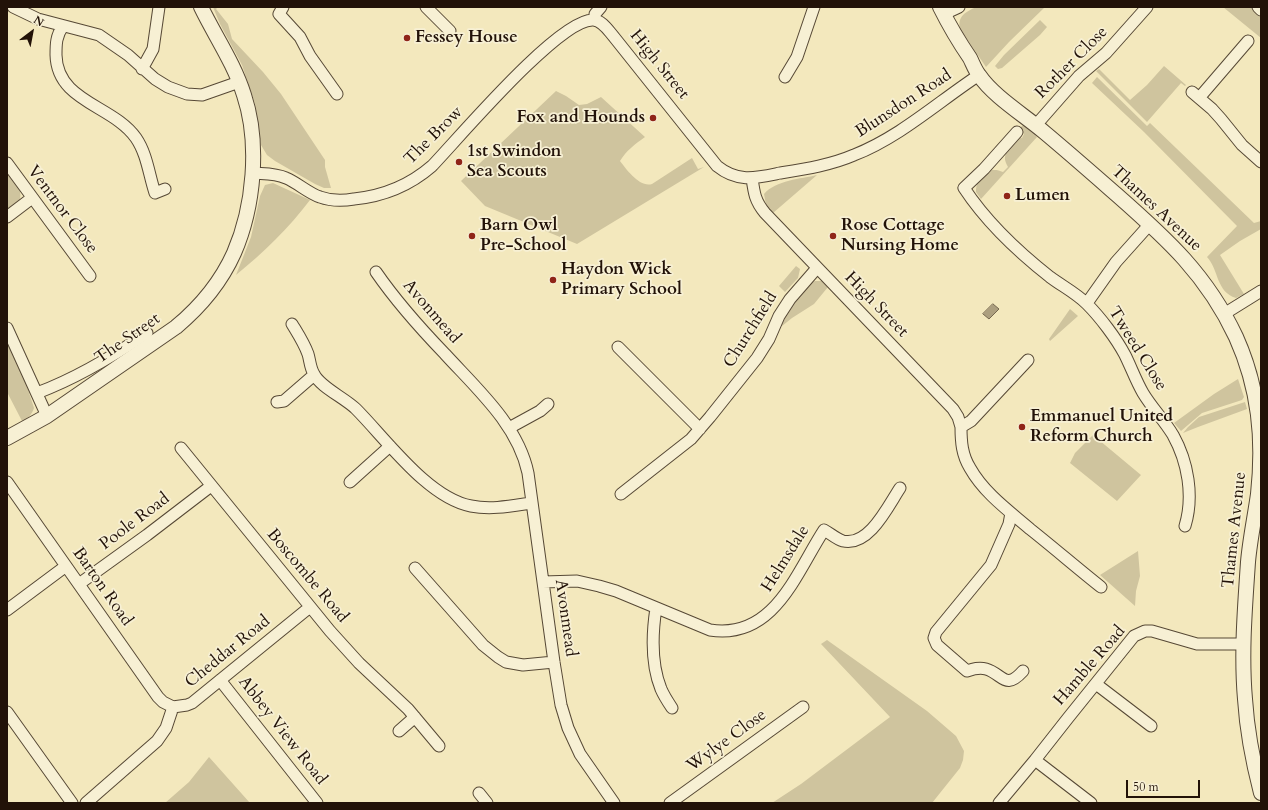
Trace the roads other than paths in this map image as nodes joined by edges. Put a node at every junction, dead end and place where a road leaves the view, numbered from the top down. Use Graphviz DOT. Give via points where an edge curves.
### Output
graph roads {
  1 [pos="13,7"];
  2 [pos="160,7"];
  3 [pos="201,7"];
  4 [pos="283,7"];
  5 [pos="426,7"];
  6 [pos="601,7"];
  7 [pos="814,7"];
  8 [pos="959,7"];
  9 [pos="1147,7"];
  10 [pos="1258,7"];
  11 [pos="1261,10"];
  12 [pos="942,11"];
  13 [pos="592,20"];
  14 [pos="62,26"];
  15 [pos="450,32"];
  16 [pos="1248,41"];
  17 [pos="142,69"];
  18 [pos="979,75"];
  19 [pos="785,77"];
  20 [pos="239,82"];
  21 [pos="337,94"];
  22 [pos="1036,125"];
  23 [pos="1017,132"];
  24 [pos="1261,162"];
  25 [pos="7,163"];
  26 [pos="252,173"];
  27 [pos="752,178"];
  28 [pos="165,189"];
  29 [pos="32,198"];
  30 [pos="7,217"];
  31 [pos="1150,224"];
  32 [pos="817,268"];
  33 [pos="376,272"];
  34 [pos="90,276"];
  35 [pos="1261,292"];
  36 [pos="1087,303"];
  37 [pos="1224,314"];
  38 [pos="292,324"];
  39 [pos="7,328"];
  40 [pos="147,333"];
  41 [pos="618,347"];
  42 [pos="1028,360"];
  43 [pos="314,375"];
  44 [pos="37,392"];
  45 [pos="276,402"];
  46 [pos="548,404"];
  47 [pos="47,416"];
  48 [pos="961,427"];
  49 [pos="509,428"];
  50 [pos="700,429"];
  51 [pos="7,438"];
  52 [pos="390,446"];
  53 [pos="181,448"];
  54 [pos="7,482"];
  55 [pos="350,482"];
  56 [pos="211,486"];
  57 [pos="900,488"];
  58 [pos="621,494"];
  59 [pos="531,503"];
  60 [pos="1011,512"];
  61 [pos="1185,526"];
  62 [pos="1257,530"];
  63 [pos="66,566"];
  64 [pos="415,568"];
  65 [pos="543,582"];
  66 [pos="79,584"];
  67 [pos="1101,588"];
  68 [pos="310,607"];
  69 [pos="656,608"];
  70 [pos="7,610"];
  71 [pos="1244,644"];
  72 [pos="554,662"];
  73 [pos="1023,671"];
  74 [pos="220,680"];
  75 [pos="1096,684"];
  76 [pos="173,707"];
  77 [pos="803,707"];
  78 [pos="672,708"];
  79 [pos="7,712"];
  80 [pos="416,717"];
  81 [pos="1151,726"];
  82 [pos="400,731"];
  83 [pos="439,746"];
  84 [pos="1035,760"];
  85 [pos="479,793"];
  86 [pos="1261,793"];
  87 [pos="72,803"];
  88 [pos="86,803"];
  89 [pos="317,803"];
  90 [pos="487,803"];
  91 [pos="614,803"];
  92 [pos="670,803"];
  93 [pos="999,803"];
  94 [pos="1091,803"];
  1 -- 14 [label="street" via="38,19"];
  2 -- 17 [label="street" via="153,48"];
  3 -- 20 [label="street, The Street"];
  4 -- 21 [label="street" via="279,14 300,37"];
  5 -- 15 [label="street"];
  6 -- 13 [label="street"];
  7 -- 19 [label="street" via="797,57"];
  8 -- 12 [label="street"];
  9 -- 22 [label="street, Rother Close" via="1106,53 1079,76"];
  10 -- 11 [label="street"];
  12 -- 18 [label="street, Thames Avenue"];
  13 -- 26 [label="street, The Brow" via="576,26 541,51 432,166 396,190 367,198 333,200 315,195 280,176"];
  13 -- 27 [label="street, High Street" via="602,24 614,36 717,166 734,177"];
  14 -- 17 [label="street" via="99,35 128,55"];
  14 -- 28 [label="street" via="57,36 56,60 58,71 64,81 79,97 116,118 136,138 146,159 155,193"];
  16 -- 24 [label="street" via="1195,95 1222,119 1242,145"];
  17 -- 20 [label="street" via="168,87 192,95"];
  18 -- 22 [label="street, Thames Avenue"];
  18 -- 27 [label="street, Blunsdon Road" via="896,133 860,153 833,162"];
  20 -- 26 [label="street, The Street" via="250,119"];
  22 -- 31 [label="street, Thames Avenue"];
  23 -- 36 [label="street, Tweed Close" via="964,188 1007,240 1030,261"];
  25 -- 29 [label="street, Ventnor Close"];
  26 -- 47 [label="street, The Street" via="247,211 234,252 204,300 191,315 161,338"];
  27 -- 32 [label="street, High Street" via="758,206"];
  29 -- 30 [label="street"];
  29 -- 34 [label="street, Ventnor Close"];
  31 -- 36 [label="street, Tweed Close" via="1116,262"];
  31 -- 37 [label="street, Thames Avenue" via="1196,272"];
  32 -- 48 [label="street, High Street" via="953,409"];
  32 -- 50 [label="street, Churchfield" via="784,308 757,358"];
  33 -- 49 [label="street, Avonmead" via="406,311 477,388"];
  35 -- 37 [label="street"];
  36 -- 61 [label="street, Tweed Close" via="1125,355 1144,394 1178,445 1187,475 1189,506"];
  37 -- 62 [label="street, Thames Avenue" via="1241,349 1256,396 1260,470"];
  38 -- 43 [label="street" via="302,340"];
  39 -- 44 [label="street"];
  40 -- 44 [label="street" via="99,364"];
  41 -- 50 [label="street"];
  42 -- 48 [label="street" via="971,421"];
  43 -- 45 [label="street" via="284,401"];
  43 -- 52 [label="street" via="351,404"];
  44 -- 47 [label="street"];
  46 -- 49 [label="street"];
  47 -- 51 [label="street, The Street"];
  48 -- 60 [label="street" via="962,449 969,467 986,489"];
  49 -- 59 [label="street, Avonmead" via="526,461"];
  50 -- 58 [label="street, Churchfield" via="691,439"];
  52 -- 55 [label="street"];
  52 -- 59 [label="street" via="429,485 455,502 481,508"];
  53 -- 56 [label="street, Boscombe Road"];
  54 -- 63 [label="street, Barton Road"];
  56 -- 66 [label="street, Poole Road"];
  56 -- 68 [label="street, Boscombe Road"];
  57 -- 69 [label="street, Helmsdale" via="881,518 862,538 849,542 842,541 824,530 783,598 766,615 749,625 729,631 710,630"];
  59 -- 65 [label="street, Avonmead"];
  60 -- 67 [label="street"];
  60 -- 73 [label="street" via="1009,524 991,565 936,632 934,638 937,646 967,671 984,668 1009,681 1015,680"];
  62 -- 71 [label="street, Thames Avenue" via="1248,560"];
  63 -- 66 [label="street, Barton Road"];
  63 -- 70 [label="street"];
  64 -- 72 [label="street" via="483,645 498,658 523,665"];
  65 -- 69 [label="street, Helmsdale" via="577,581 600,586"];
  65 -- 72 [label="street, Avonmead"];
  66 -- 76 [label="street, Barton Road" via="158,697"];
  68 -- 74 [label="street, Cheddar Road"];
  68 -- 80 [label="street, Boscombe Road" via="349,653"];
  69 -- 78 [label="street" via="653,639 656,668 662,691"];
  71 -- 75 [label="street, Hamble Road" via="1197,644 1146,631 1134,636"];
  71 -- 86 [label="street, Thames Avenue" via="1247,719 1252,757"];
  72 -- 91 [label="street, Avonmead" via="568,728 580,754"];
  74 -- 76 [label="street, Cheddar Road" via="192,703"];
  74 -- 89 [label="street, Abbey View Road"];
  75 -- 81 [label="street"];
  75 -- 84 [label="street, Hamble Road"];
  76 -- 88 [label="street, Cheddar Road" via="166,728 157,741"];
  77 -- 92 [label="street, Wylye Close"];
  79 -- 87 [label="street"];
  80 -- 82 [label="street"];
  80 -- 83 [label="street, Boscombe Road"];
  84 -- 93 [label="street, Hamble Road"];
  84 -- 94 [label="street"];
  85 -- 90 [label="street"];
}
